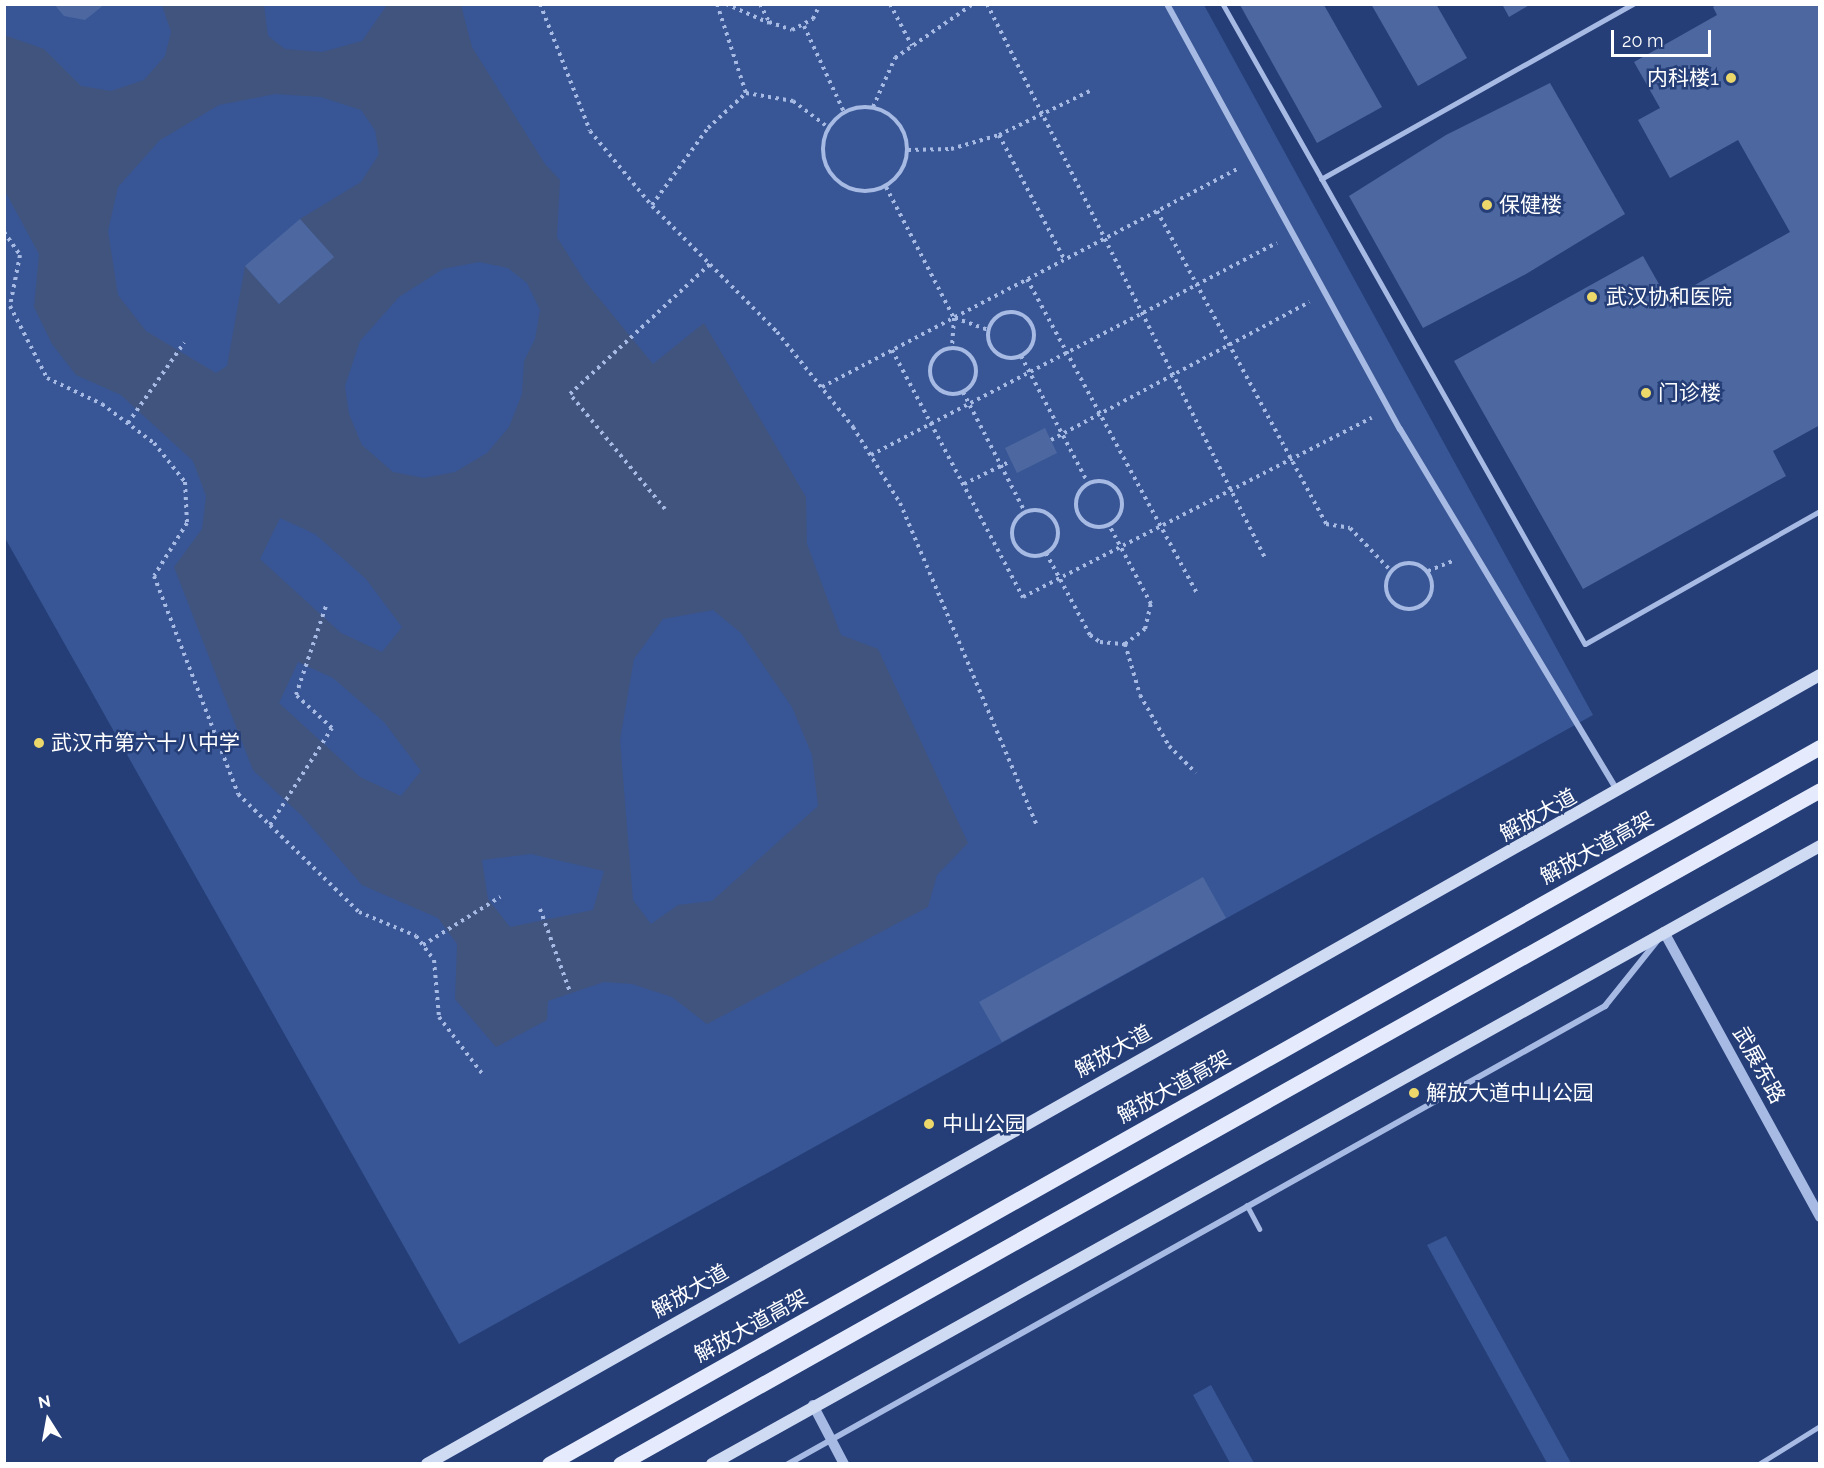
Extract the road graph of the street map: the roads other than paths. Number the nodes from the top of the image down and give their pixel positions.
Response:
1 (1167, 4) edge
2 (1223, 4) edge
3 (1633, 4) edge
4 (1322, 179) junction
5 (1820, 511) edge
6 (1820, 675) edge
7 (1820, 747) edge
8 (1820, 790) edge
9 (1618, 792) junction
10 (1820, 846) edge
11 (1664, 932) junction
12 (1247, 1205) junction
13 (1820, 1217) edge
14 (1260, 1229) dead end
15 (813, 1406) junction
16 (1820, 1426) edge
17 (831, 1439) junction
18 (427, 1464) edge
19 (549, 1464) edge
20 (620, 1464) edge
21 (712, 1464) edge
22 (788, 1464) edge
23 (844, 1464) edge
24 (1760, 1464) edge

1 - 9 street
2 - 4 lane
3 - 4 lane
4 - 5 lane
6 - 9 main road, 解放大道
7 - 19 main road, 解放大道高架
8 - 20 main road
9 - 18 main road, 解放大道
10 - 11 main road
11 - 12 street
11 - 13 street, 武展东路
11 - 15 main road
12 - 14 lane
12 - 17 street
15 - 17 street
15 - 21 main road
16 - 24 lane
17 - 22 street
17 - 23 street

